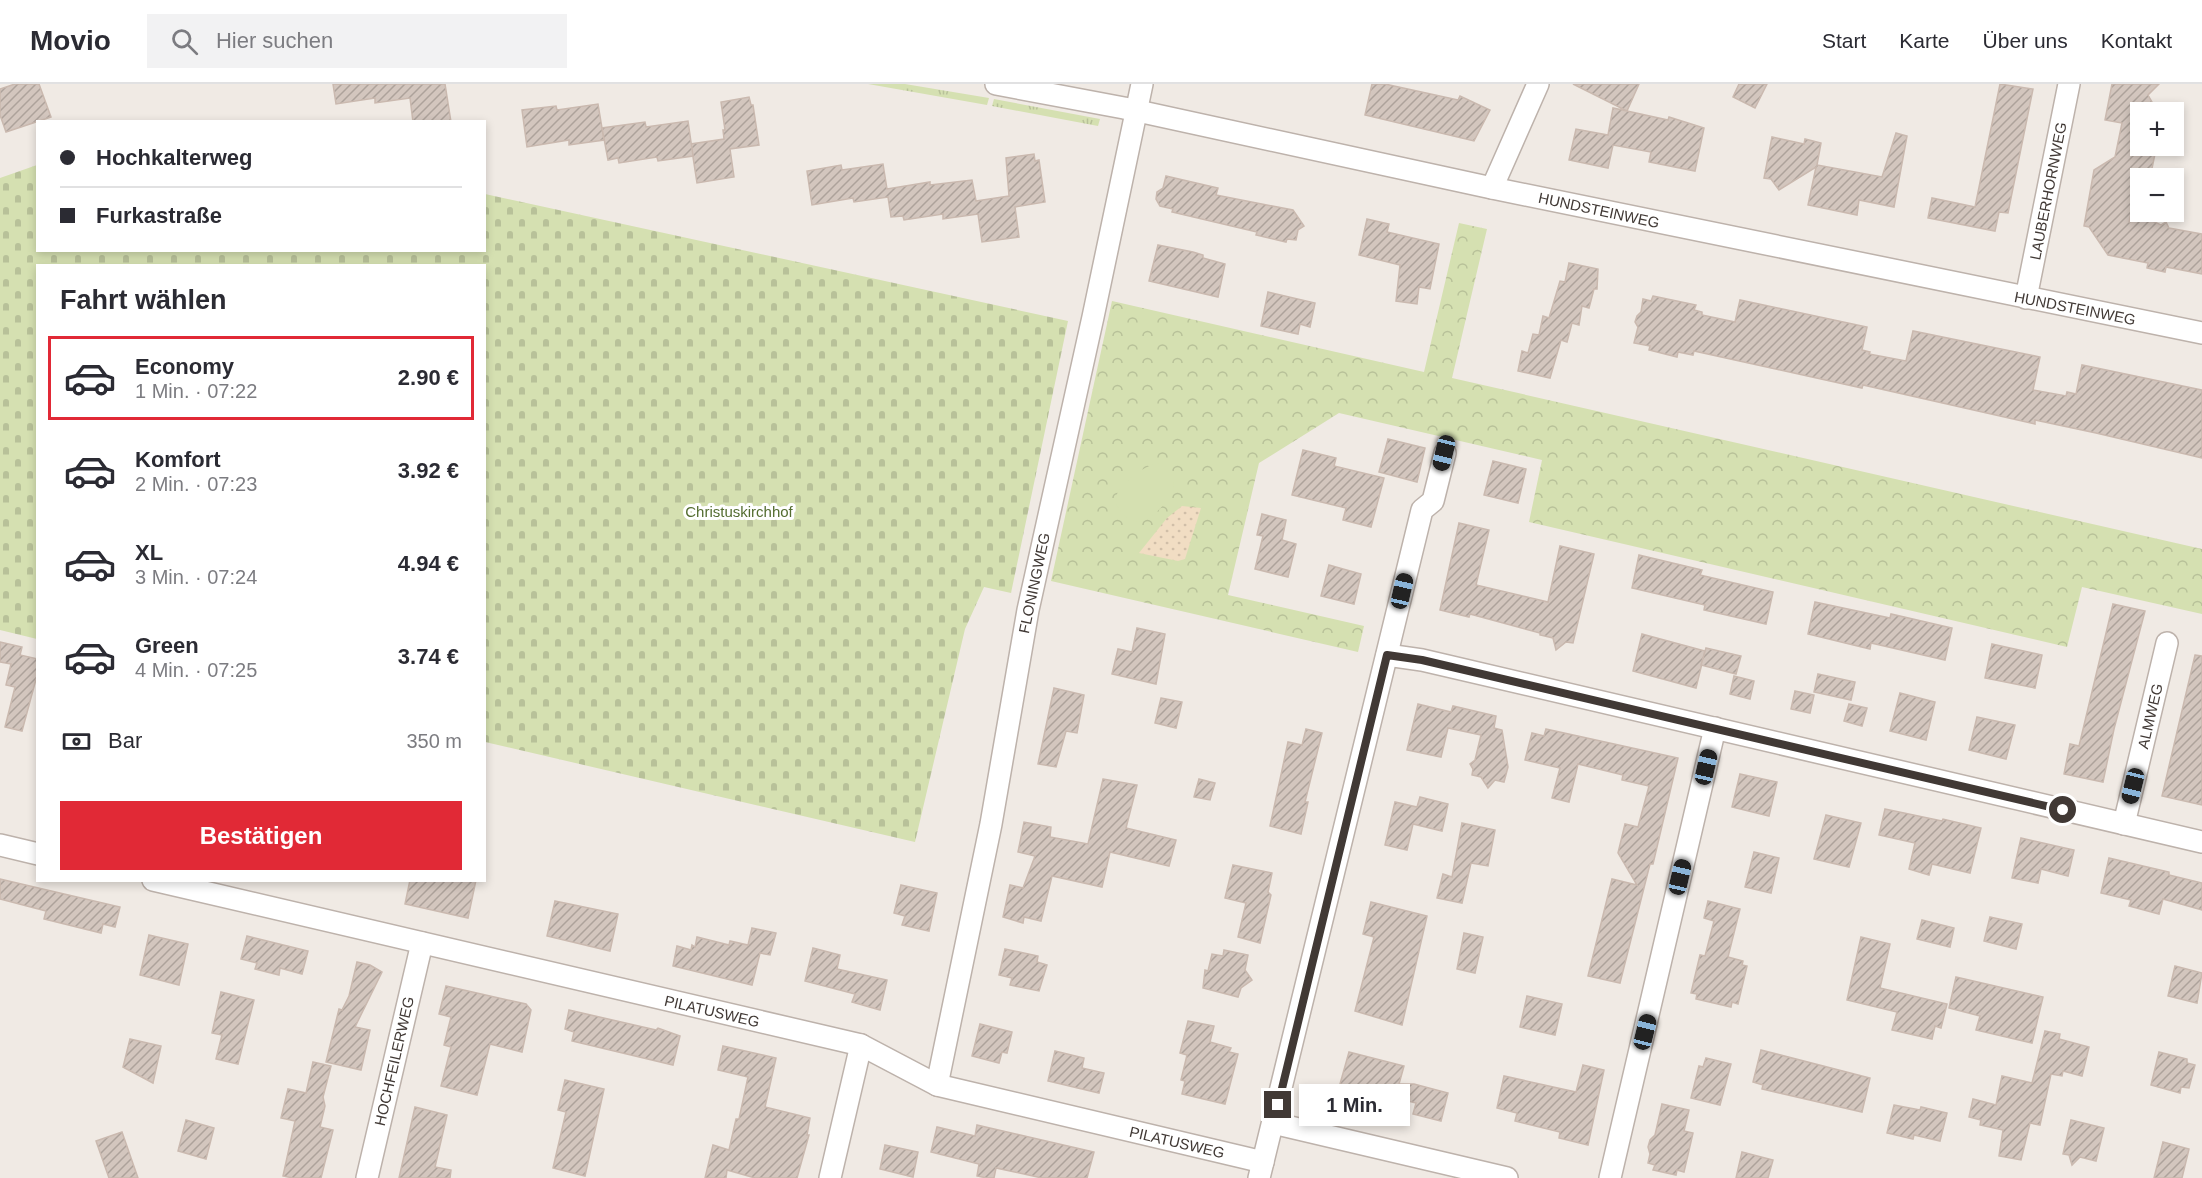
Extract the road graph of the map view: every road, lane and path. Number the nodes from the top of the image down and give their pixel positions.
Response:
1 (996, 84) edge
2 (1142, 84) edge
3 (1538, 84) edge
4 (2069, 84) edge
5 (1136, 110) junction
6 (1492, 188) junction
7 (2026, 298) junction
8 (2202, 333) edge
9 (1444, 453) dead end
10 (2167, 642) dead end
11 (1387, 655) junction
12 (1714, 729) junction
13 (2124, 824) junction
14 (2202, 842) edge
15 (0, 845) edge
16 (36, 854) edge
17 (162, 882) edge
18 (422, 943) junction
19 (861, 1046) junction
20 (937, 1085) junction
21 (1273, 1123) junction
22 (1261, 1170) edge
23 (367, 1178) edge
24 (830, 1178) edge
25 (1507, 1178) edge
26 (1610, 1178) edge

1 - 5 street, HUNDSTEINWEG
2 - 5 street, FLONINGWEG
3 - 6 street
4 - 7 street, LAUBERHORNWEG
5 - 6 street, HUNDSTEINWEG
5 - 20 street, FLONINGWEG
6 - 7 street, HUNDSTEINWEG
7 - 8 street, HUNDSTEINWEG
9 - 11 street
10 - 13 street, ALMWEG
11 - 12 street
11 - 21 street
12 - 13 street
12 - 26 street
13 - 14 street
15 - 16 street
17 - 18 street, PILATUSWEG
18 - 19 street, PILATUSWEG
18 - 23 street, HOCHFEILERWEG
19 - 20 street, PILATUSWEG
19 - 24 street
20 - 22 street, PILATUSWEG
21 - 22 street
21 - 25 street

